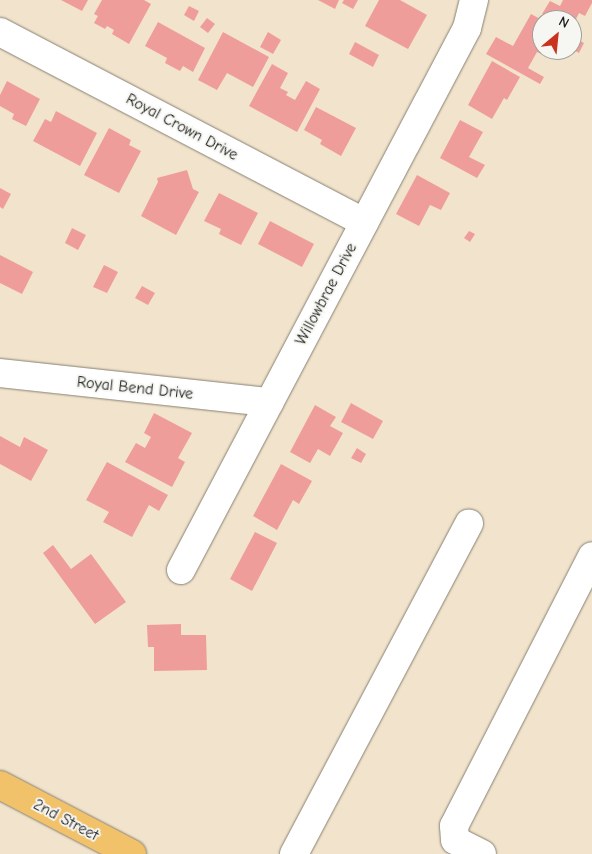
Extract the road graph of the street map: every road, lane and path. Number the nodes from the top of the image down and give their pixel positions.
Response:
1 (472, 9) edge
2 (0, 32) edge
3 (364, 222) junction
4 (0, 373) edge
5 (269, 402) junction
6 (469, 523) dead end
7 (592, 556) edge
8 (181, 570) dead end
9 (0, 785) edge
10 (132, 854) edge
11 (294, 854) edge
12 (482, 854) edge

1 - 3 street, Willowbrae Drive
2 - 3 street, Royal Crown Drive
3 - 5 street, Willowbrae Drive
4 - 5 street, Royal Bend Drive
5 - 8 street, Willowbrae Drive
6 - 11 street
7 - 12 street
9 - 10 main road, 2nd Street

